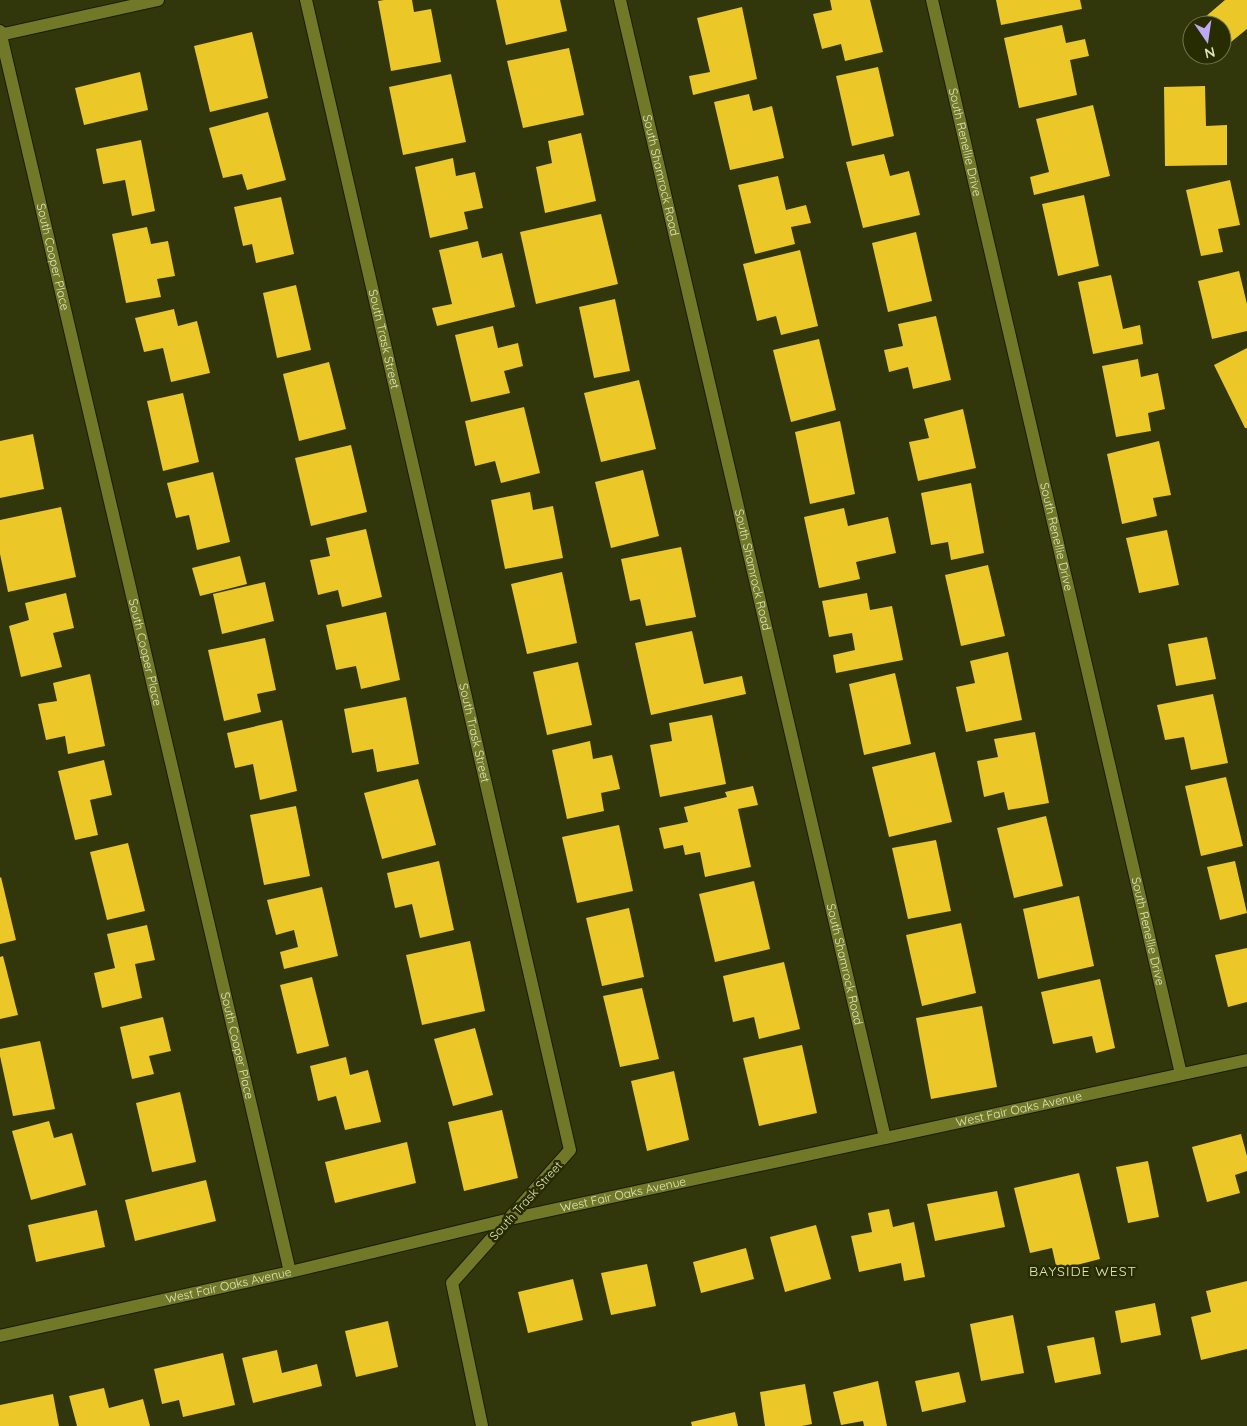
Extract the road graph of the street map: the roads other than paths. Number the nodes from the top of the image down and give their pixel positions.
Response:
1 (158, 0) edge
2 (306, 0) edge
3 (620, 0) edge
4 (932, 0) edge
5 (0, 34) edge
6 (1247, 1060) edge
7 (1181, 1074) junction
8 (886, 1138) junction
9 (510, 1219) junction
10 (290, 1272) junction
11 (0, 1336) edge
12 (482, 1426) edge

1 - 5 street
2 - 9 street, South Trask Street
3 - 8 street, South Shamrock Road
4 - 7 street, South Renellie Drive
5 - 10 street, South Cooper Place
6 - 7 street, West Fair Oaks Avenue
7 - 8 street, West Fair Oaks Avenue
8 - 9 street, West Fair Oaks Avenue
9 - 10 street, West Fair Oaks Avenue
9 - 12 street, South Trask Street
10 - 11 street, West Fair Oaks Avenue

